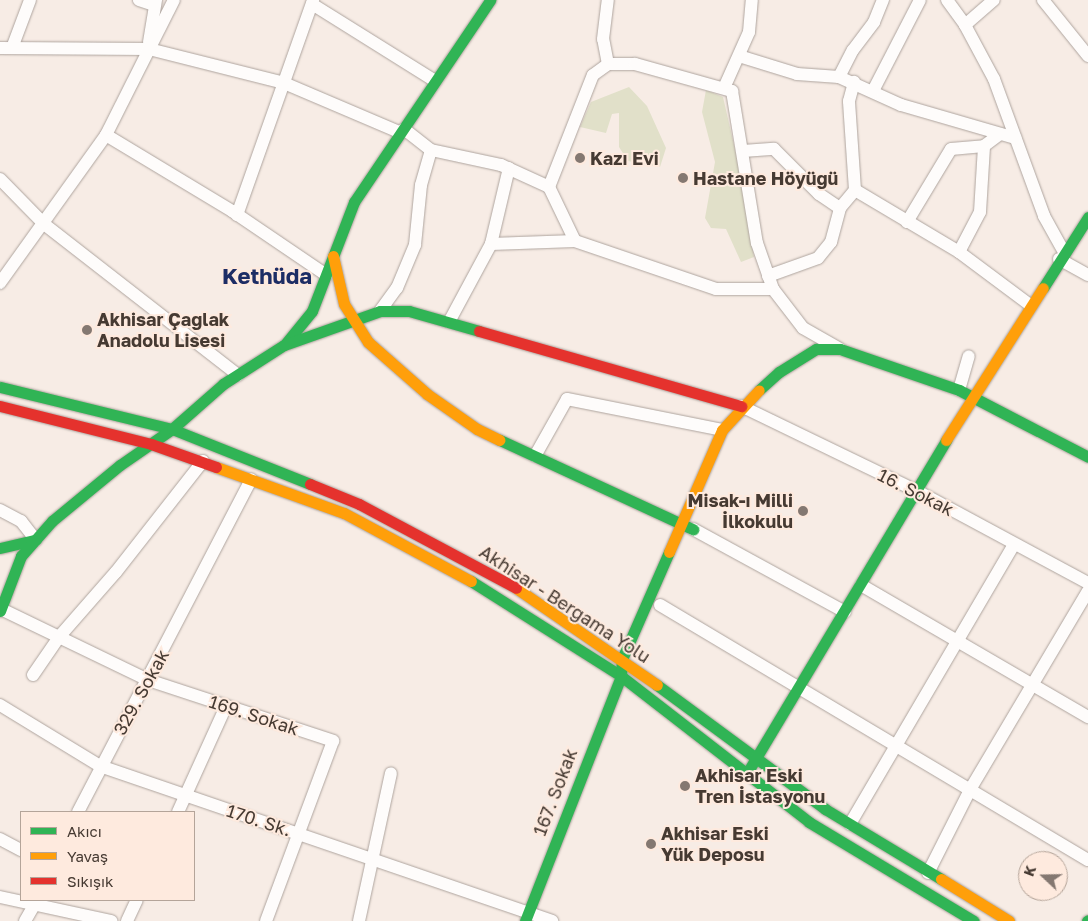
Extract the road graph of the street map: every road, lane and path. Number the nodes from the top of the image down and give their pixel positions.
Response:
1 (30, 0) edge
2 (139, 0) edge
3 (174, 0) edge
4 (490, 0) edge
5 (608, 0) edge
6 (752, 0) edge
7 (883, 0) edge
8 (920, 0) edge
9 (947, 0) edge
10 (994, 0) edge
11 (1043, 0) edge
12 (313, 2) edge
13 (155, 3) edge
14 (965, 25) junction
15 (6, 48) edge
16 (149, 49) junction
17 (739, 56) junction
18 (1088, 56) edge
19 (608, 64) junction
20 (838, 77) junction
21 (436, 81) junction
22 (854, 82) junction
23 (284, 83) junction
24 (724, 88) junction
25 (873, 91) junction
26 (403, 131) junction
27 (1000, 134) junction
28 (106, 135) junction
29 (1015, 138) junction
30 (984, 146) junction
31 (431, 150) junction
32 (743, 151) junction
33 (508, 168) junction
34 (0, 179) edge
35 (549, 187) junction
36 (855, 190) junction
37 (840, 208) junction
38 (237, 215) junction
39 (1088, 217) edge
40 (907, 222) junction
41 (44, 224) junction
42 (575, 241) junction
43 (491, 244) junction
44 (960, 252) junction
45 (333, 256) junction
46 (1062, 256) junction
47 (326, 275) junction
48 (1088, 275) edge
49 (768, 276) junction
50 (0, 283) edge
51 (773, 289) junction
52 (1030, 305) junction
53 (380, 311) junction
54 (355, 321) junction
55 (449, 322) junction
56 (284, 346) junction
57 (840, 349) junction
58 (969, 356) dead end
59 (238, 375) junction
60 (0, 387) edge
61 (959, 390) junction
62 (972, 398) junction
63 (0, 406) edge
64 (741, 406) junction
65 (172, 429) junction
66 (722, 430) junction
67 (151, 444) junction
68 (535, 456) junction
69 (1088, 456) edge
70 (203, 462) junction
71 (250, 479) junction
72 (917, 491) junction
73 (0, 510) edge
74 (688, 531) junction
75 (36, 540) junction
76 (1014, 544) junction
77 (0, 548) edge
78 (1088, 583) edge
79 (861, 585) junction
80 (1088, 591) edge
81 (662, 601) joint
82 (0, 610) edge
83 (845, 612) junction
84 (58, 637) junction
85 (957, 641) junction
86 (626, 662) junction
87 (33, 675) dead end
88 (620, 676) junction
89 (148, 680) junction
90 (1031, 684) junction
91 (800, 687) junction
92 (0, 705) edge
93 (226, 706) junction
94 (1088, 717) edge
95 (897, 744) junction
96 (757, 758) junction
97 (100, 766) junction
98 (391, 773) dead end
99 (746, 773) junction
100 (971, 788) junction
101 (185, 797) junction
102 (78, 811) edge
103 (178, 811) edge
104 (850, 824) junction
105 (300, 834) junction
106 (0, 839) edge
107 (20, 849) edge
108 (373, 858) junction
109 (1088, 860) edge
110 (928, 873) junction
111 (0, 897) edge
112 (20, 900) edge
113 (137, 901) edge
114 (36, 902) edge
115 (527, 917) edge
116 (25, 921) edge
117 (111, 921) edge
118 (128, 921) edge
119 (266, 921) edge
120 (359, 921) edge
121 (552, 921) edge
122 (974, 921) edge
123 (1009, 921) edge

1 - 15 street
2 - 13 street
3 - 16 street
4 - 21 main road
5 - 19 street
6 - 17 street
7 - 20 street
8 - 25 street
9 - 14 street
10 - 14 street
11 - 18 street
12 - 21 street
12 - 23 street
13 - 16 street
14 - 29 street
15 - 16 street
16 - 23 street
16 - 28 street
17 - 20 street
17 - 24 street
19 - 24 street
19 - 35 street
20 - 22 street
21 - 26 main road
22 - 25 street
22 - 36 street
23 - 26 street
23 - 38 street
24 - 32 street
25 - 27 street
26 - 31 street
26 - 45 main road
27 - 29 street
27 - 30 street
28 - 38 street
28 - 41 street
29 - 46 street
30 - 40 street
30 - 44 street
31 - 33 street
31 - 53 street
32 - 37 street
32 - 49 street
33 - 35 street
33 - 43 street
34 - 41 street
35 - 42 street
36 - 37 street
36 - 40 street
37 - 49 street
38 - 47 street
39 - 46 main road
40 - 44 street
41 - 50 street
41 - 59 street
42 - 43 street
42 - 51 street
43 - 55 street
44 - 52 street
45 - 47 main road
45 - 54 main road
46 - 48 street
46 - 52 main road
47 - 56 main road
49 - 51 street
51 - 57 street
52 - 62 main road
53 - 54 main road
53 - 55 main road
54 - 56 main road
54 - 68 main road
55 - 64 main road
56 - 59 main road
57 - 61 main road
57 - 64 main road
58 - 61 street
59 - 65 main road
60 - 65 main road, Akhisar - Bergama Yolu
61 - 62 main road
62 - 69 main road
62 - 72 main road
63 - 67 main road, Akhisar - Bergama Yolu
64 - 66 main road
64 - 72 street, 16. Sokak
64 - 74 main road
65 - 67 main road
65 - 86 main road, Akhisar - Bergama Yolu
66 - 68 street
66 - 74 main road
67 - 70 main road, Akhisar - Bergama Yolu
67 - 75 main road
68 - 74 main road
70 - 71 main road, Akhisar - Bergama Yolu
70 - 84 street
71 - 88 main road, Akhisar - Bergama Yolu
71 - 89 street, 329. Sokak
72 - 76 street, 16. Sokak
72 - 79 main road
73 - 75 street
74 - 83 street
74 - 86 main road
75 - 77 main road
75 - 82 main road
76 - 78 street, 16. Sokak
76 - 85 street
79 - 83 main road
79 - 85 street
80 - 90 street
81 - 86 main road
81 - 91 street
82 - 84 street, 169. Sokak
83 - 91 main road
84 - 87 street
84 - 89 street, 169. Sokak
85 - 90 street
85 - 95 street
86 - 88 main road, 167. Sokak
86 - 96 main road, Akhisar - Bergama Yolu
88 - 99 main road, Akhisar - Bergama Yolu
88 - 115 main road, 167. Sokak
89 - 93 street, 169. Sokak
89 - 97 street, 329. Sokak
90 - 94 street
90 - 100 street
91 - 95 street
91 - 96 main road
92 - 97 street, 170. Sk.
93 - 101 street
93 - 105 street, 169. Sokak
95 - 100 street
95 - 104 street
96 - 99 main road
96 - 104 main road, Akhisar - Bergama Yolu
97 - 101 street, 170. Sk.
97 - 102 street, 329. Sokak
98 - 108 street
99 - 122 main road, Akhisar - Bergama Yolu
100 - 109 street
100 - 110 street
101 - 103 street
101 - 105 street, 170. Sk.
104 - 110 main road, Akhisar - Bergama Yolu
105 - 108 street, 170. Sk.
105 - 119 street, 169. Sokak
106 - 107 street
108 - 115 street, 170. Sk.
108 - 120 street
110 - 123 main road, Akhisar - Bergama Yolu
111 - 112 street
113 - 118 street
114 - 116 street
114 - 117 street
115 - 121 street, 170. Sk.

